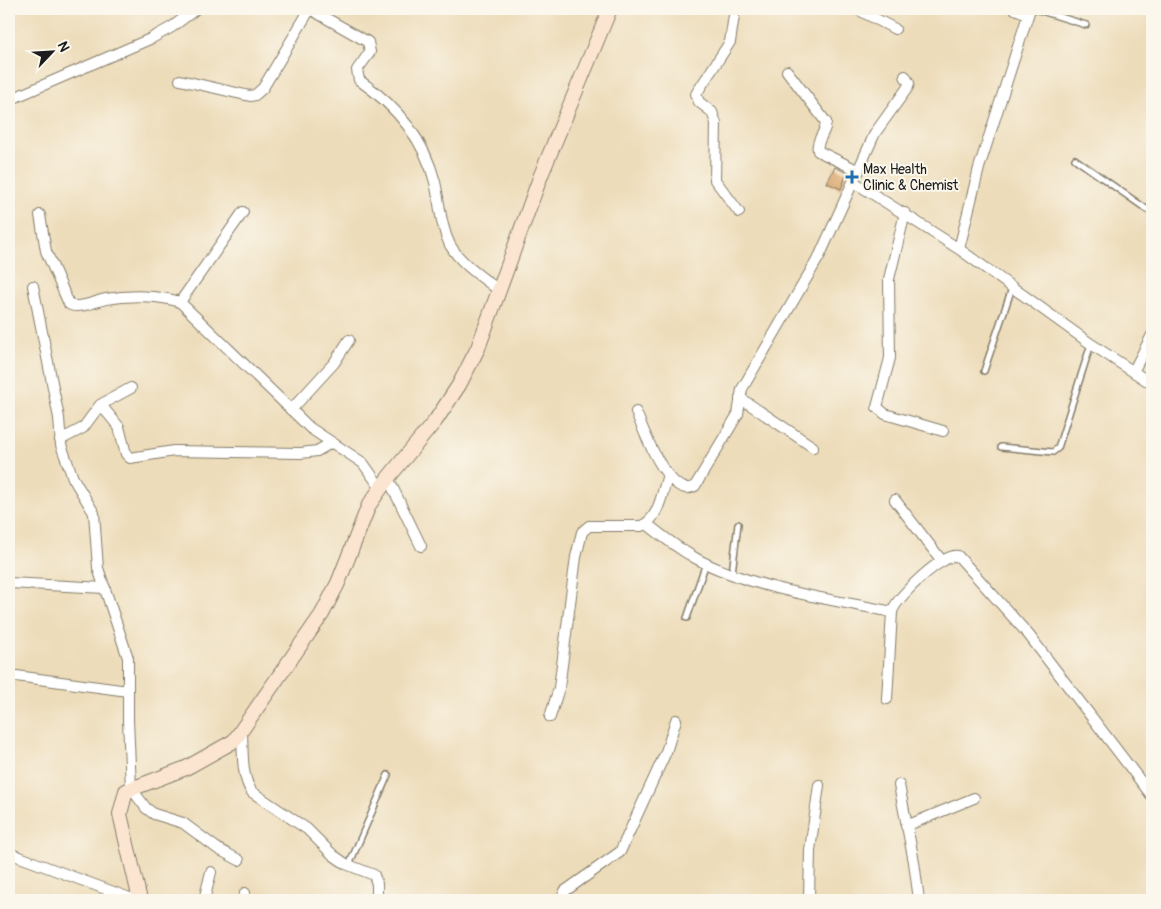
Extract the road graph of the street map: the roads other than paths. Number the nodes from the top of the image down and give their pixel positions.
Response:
1 (196, 9) edge
2 (310, 9) edge
3 (610, 9) edge
4 (735, 9) edge
5 (856, 9) edge
6 (1015, 9) edge
7 (1031, 11) edge
8 (1086, 24) dead end
9 (894, 29) dead end
10 (787, 71) dead end
11 (905, 76) dead end
12 (180, 80) dead end
13 (9, 100) edge
14 (1075, 159) dead end
15 (858, 171) junction
16 (854, 182) junction
17 (243, 212) dead end
18 (739, 212) dead end
19 (904, 213) junction
20 (1152, 213) edge
21 (40, 215) dead end
22 (960, 249) junction
23 (33, 286) dead end
24 (1012, 287) junction
25 (500, 291) junction
26 (180, 302) junction
27 (1152, 334) edge
28 (349, 340) dead end
29 (1091, 344) junction
30 (1134, 370) junction
31 (984, 371) dead end
32 (1152, 384) edge
33 (131, 388) dead end
34 (740, 398) junction
35 (101, 405) junction
36 (291, 410) junction
37 (636, 412) dead end
38 (943, 431) dead end
39 (60, 440) junction
40 (331, 443) junction
41 (813, 447) dead end
42 (1001, 447) dead end
43 (668, 475) junction
44 (384, 482) junction
45 (894, 500) dead end
46 (647, 524) junction
47 (738, 524) dead end
48 (421, 546) dead end
49 (942, 561) junction
50 (706, 563) junction
51 (732, 573) junction
52 (9, 583) edge
53 (105, 588) junction
54 (892, 612) junction
55 (687, 618) dead end
56 (9, 675) edge
57 (128, 691) junction
58 (887, 699) dead end
59 (550, 717) dead end
60 (676, 720) dead end
61 (242, 732) junction
62 (388, 775) dead end
63 (899, 785) dead end
64 (819, 786) dead end
65 (131, 788) junction
66 (1152, 796) edge
67 (974, 798) dead end
68 (906, 826) junction
69 (9, 853) edge
70 (239, 860) dead end
71 (349, 865) junction
72 (211, 872) dead end
73 (135, 900) edge
74 (140, 900) edge
75 (204, 900) edge
76 (376, 900) edge
77 (561, 900) edge
78 (809, 900) edge
79 (919, 900) edge

1 - 13 street
2 - 12 street
2 - 25 street
3 - 25 street
4 - 18 street
5 - 9 street
6 - 7 street
7 - 8 lane
7 - 22 street
10 - 15 street
11 - 15 street
14 - 20 lane
15 - 16 street
16 - 19 street
16 - 34 street
17 - 26 street
19 - 22 street
19 - 38 street
21 - 26 street
22 - 24 street
23 - 39 street
24 - 29 street
24 - 31 lane
25 - 44 street
26 - 36 street
27 - 30 street
28 - 36 street
29 - 30 street
29 - 42 lane
30 - 32 street
33 - 35 street
34 - 41 street
34 - 43 street
35 - 39 street
35 - 40 street
36 - 40 street
37 - 43 street
39 - 53 street
40 - 44 street
43 - 46 street
44 - 48 street
44 - 61 street
45 - 49 street
46 - 50 street
46 - 59 street
47 - 51 lane
49 - 54 street
49 - 66 street
50 - 51 street
50 - 55 lane
51 - 54 street
52 - 53 street
53 - 57 street
54 - 58 street
56 - 57 street
57 - 65 street
60 - 77 street
61 - 65 street
61 - 71 street
62 - 71 lane
63 - 68 street
64 - 78 street
65 - 70 street
65 - 74 street
67 - 68 street
68 - 79 street
69 - 73 street
71 - 76 street
72 - 75 street

